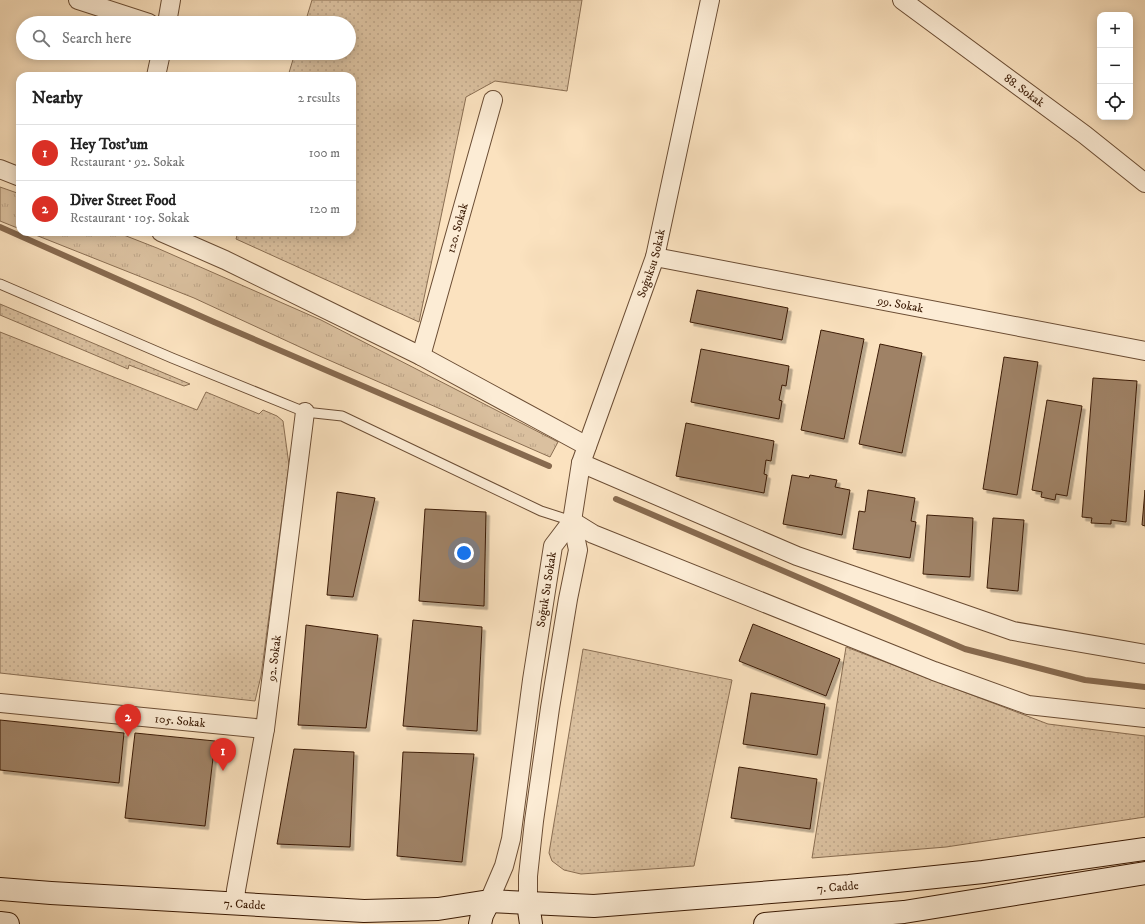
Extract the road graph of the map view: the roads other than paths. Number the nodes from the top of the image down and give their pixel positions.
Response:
1 (78, 0) edge
2 (171, 0) edge
3 (710, 0) edge
4 (902, 0) edge
5 (127, 16) edge
6 (168, 16) edge
7 (159, 60) edge
8 (157, 72) edge
9 (492, 100) dead end
10 (0, 169) edge
11 (16, 175) edge
12 (1145, 183) edge
13 (170, 236) edge
14 (655, 257) junction
15 (0, 284) edge
16 (1145, 352) edge
17 (421, 356) junction
18 (305, 412) junction
19 (586, 446) junction
20 (581, 462) junction
21 (572, 521) junction
22 (1145, 654) edge
23 (0, 702) edge
24 (1145, 718) edge
25 (265, 729) junction
26 (1145, 849) edge
27 (1145, 873) edge
28 (0, 890) edge
29 (489, 901) junction
30 (528, 903) junction
31 (236, 904) junction
32 (0, 924) edge
33 (8, 924) edge
34 (480, 924) edge
35 (531, 924) edge
36 (765, 924) edge

1 - 5 street
2 - 6 street
3 - 14 street, Soğuksu Sokak
4 - 12 street, 88. Sokak
7 - 8 street
9 - 17 street, 120. Sokak
10 - 11 street
13 - 17 street
14 - 16 street, 99. Sokak
14 - 19 street, Soğuksu Sokak
15 - 18 lane
17 - 19 street
18 - 21 lane
18 - 25 street, 92. Sokak
19 - 20 street, Soğuksu Sokak
20 - 21 street, Soğuksu Sokak
20 - 22 street
21 - 24 street
21 - 29 street, Soğuk Su Sokak
21 - 30 street, Soğuk Su Sokak
23 - 25 street, 105. Sokak
25 - 31 street, 92. Sokak
26 - 30 main road, 7. Cadde
27 - 36 main road
28 - 31 main road, 7. Cadde
29 - 30 main road, 7. Cadde
29 - 31 main road, 7. Cadde
29 - 34 main road
30 - 35 main road
32 - 33 main road

